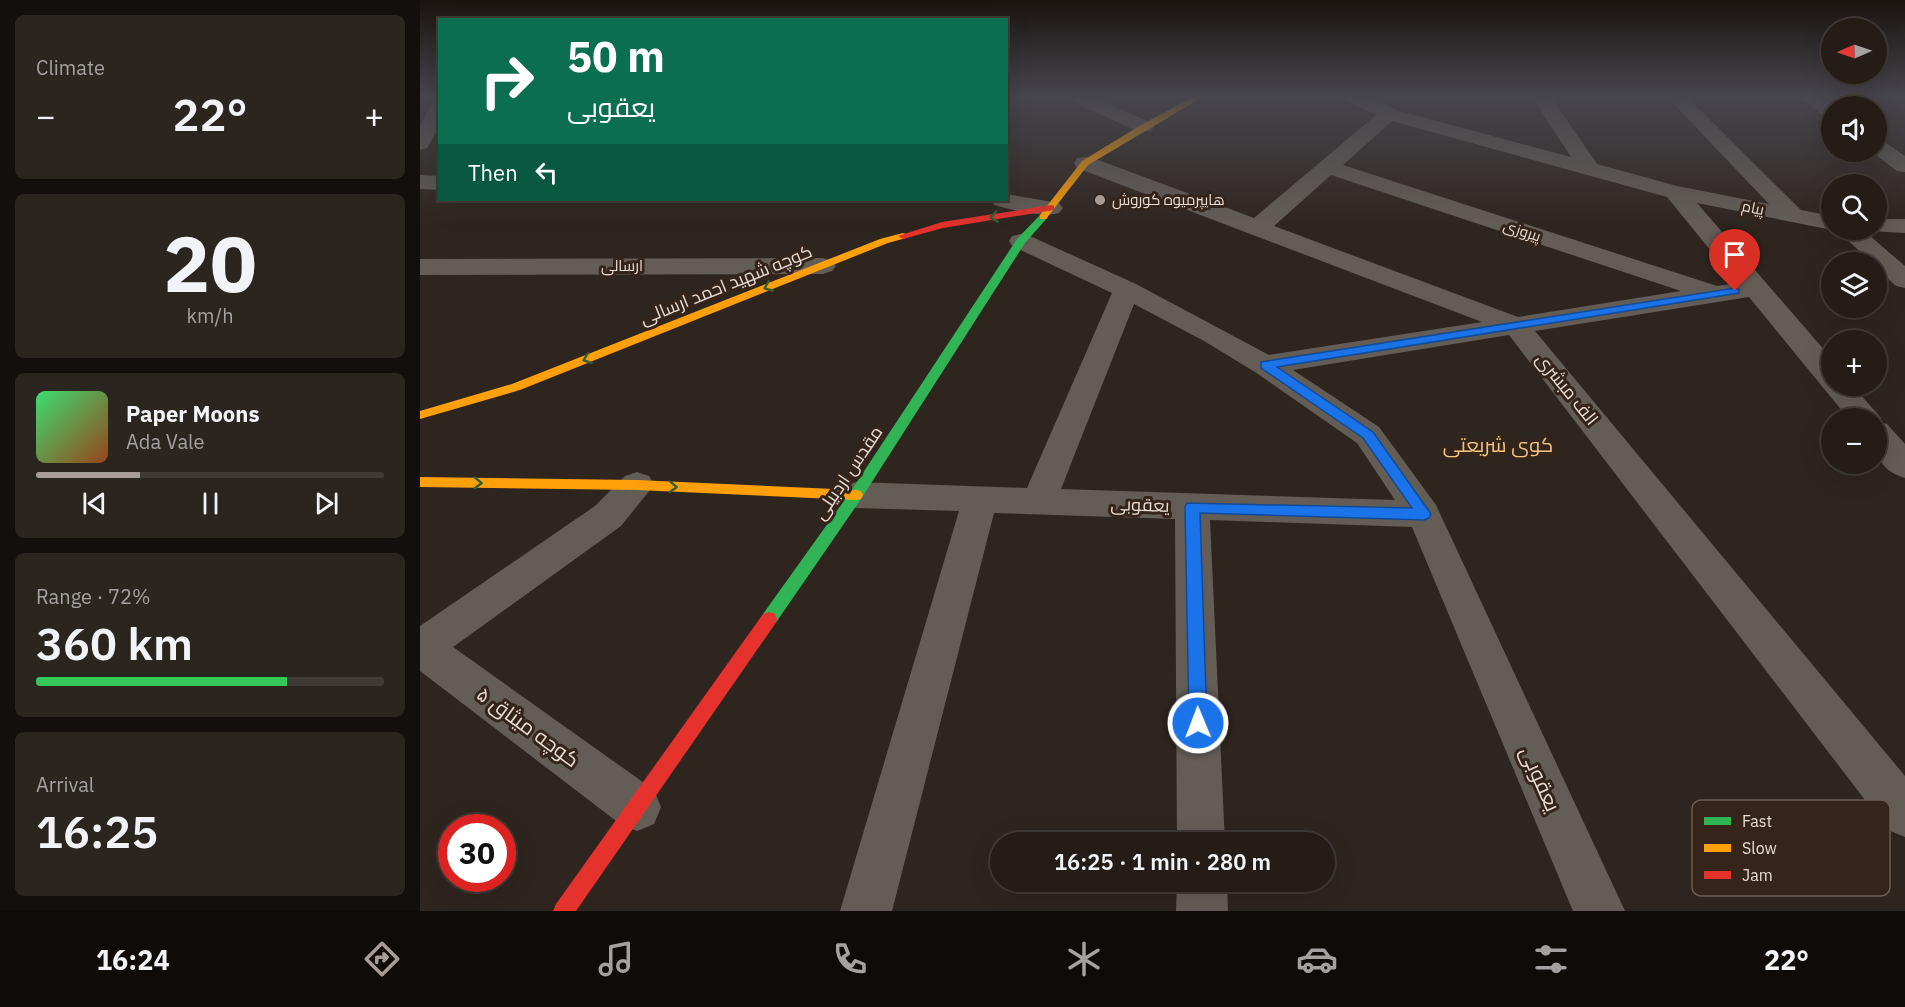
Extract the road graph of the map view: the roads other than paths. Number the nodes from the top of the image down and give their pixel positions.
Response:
1 (1123, 140) edge
2 (1360, 140) edge
3 (1494, 140) edge
4 (1569, 140) edge
5 (1718, 140) edge
6 (1887, 154) edge
7 (1085, 163) junction
8 (1905, 166) edge
9 (1328, 167) junction
10 (1590, 170) junction
11 (420, 182) edge
12 (438, 183) edge
13 (1675, 192) junction
14 (1008, 201) edge
15 (1051, 208) junction
16 (1795, 217) junction
17 (1821, 221) edge
18 (1887, 226) edge
19 (1905, 226) edge
20 (1257, 228) junction
21 (1860, 240) edge
22 (1021, 241) junction
23 (823, 266) junction
24 (420, 267) edge
25 (1905, 280) edge
26 (1754, 288) junction
27 (1127, 290) junction
28 (1716, 294) junction
29 (1515, 325) junction
30 (1265, 365) junction
31 (1821, 366) edge
32 (1846, 396) edge
33 (1856, 408) edge
34 (420, 415) edge
35 (1887, 445) edge
36 (1905, 466) edge
37 (420, 482) edge
38 (637, 485) junction
39 (856, 495) junction
40 (980, 499) junction
41 (1039, 501) junction
42 (1192, 507) junction
43 (1424, 514) junction
44 (420, 647) edge
45 (637, 807) junction
46 (1905, 813) edge
47 (1201, 832) edge
48 (1202, 892) edge
49 (563, 911) edge
50 (866, 911) edge
51 (1202, 911) edge
52 (1599, 911) edge

1 - 7 main road, مقدس اردبیلی
2 - 9 street
3 - 10 street, پیام
4 - 10 street
5 - 16 street
6 - 8 street
7 - 15 main road, مقدس اردبیلی
7 - 20 street
9 - 20 street
9 - 28 street, پیروزی
10 - 13 street, پیام
11 - 12 street
13 - 16 street, پیام
13 - 26 street
14 - 15 street
15 - 22 main road, مقدس اردبیلی
15 -> 23 main road, کوچه شهید احمد ارسالی
16 - 17 street, پیام
18 - 19 street
20 - 29 street
21 - 25 street
22 - 27 street, یعقوبی
22 - 39 main road, مقدس اردبیلی
23 - 24 street, ارسالی
23 -> 34 main road, کوچه شهید احمد ارسالی
26 - 28 street
26 - 31 street
27 - 30 street, یعقوبی
27 - 41 street
28 - 29 street
29 - 30 street
29 - 46 street, الف مبشری
30 - 43 street, یعقوبی
32 - 33 street
35 - 36 street
37 -> 38 main road
38 -> 39 main road
38 - 44 street
39 - 40 street, یعقوبی
39 - 45 main road, مقدس اردبیلی
40 - 41 street, یعقوبی
40 - 50 street
41 - 42 street, یعقوبی
42 - 43 street, یعقوبی
42 - 47 street
43 - 52 street, یعقوبی
44 - 45 street, کوچه میثاق ۵
45 - 49 main road, مقدس اردبیلی
48 - 51 street

